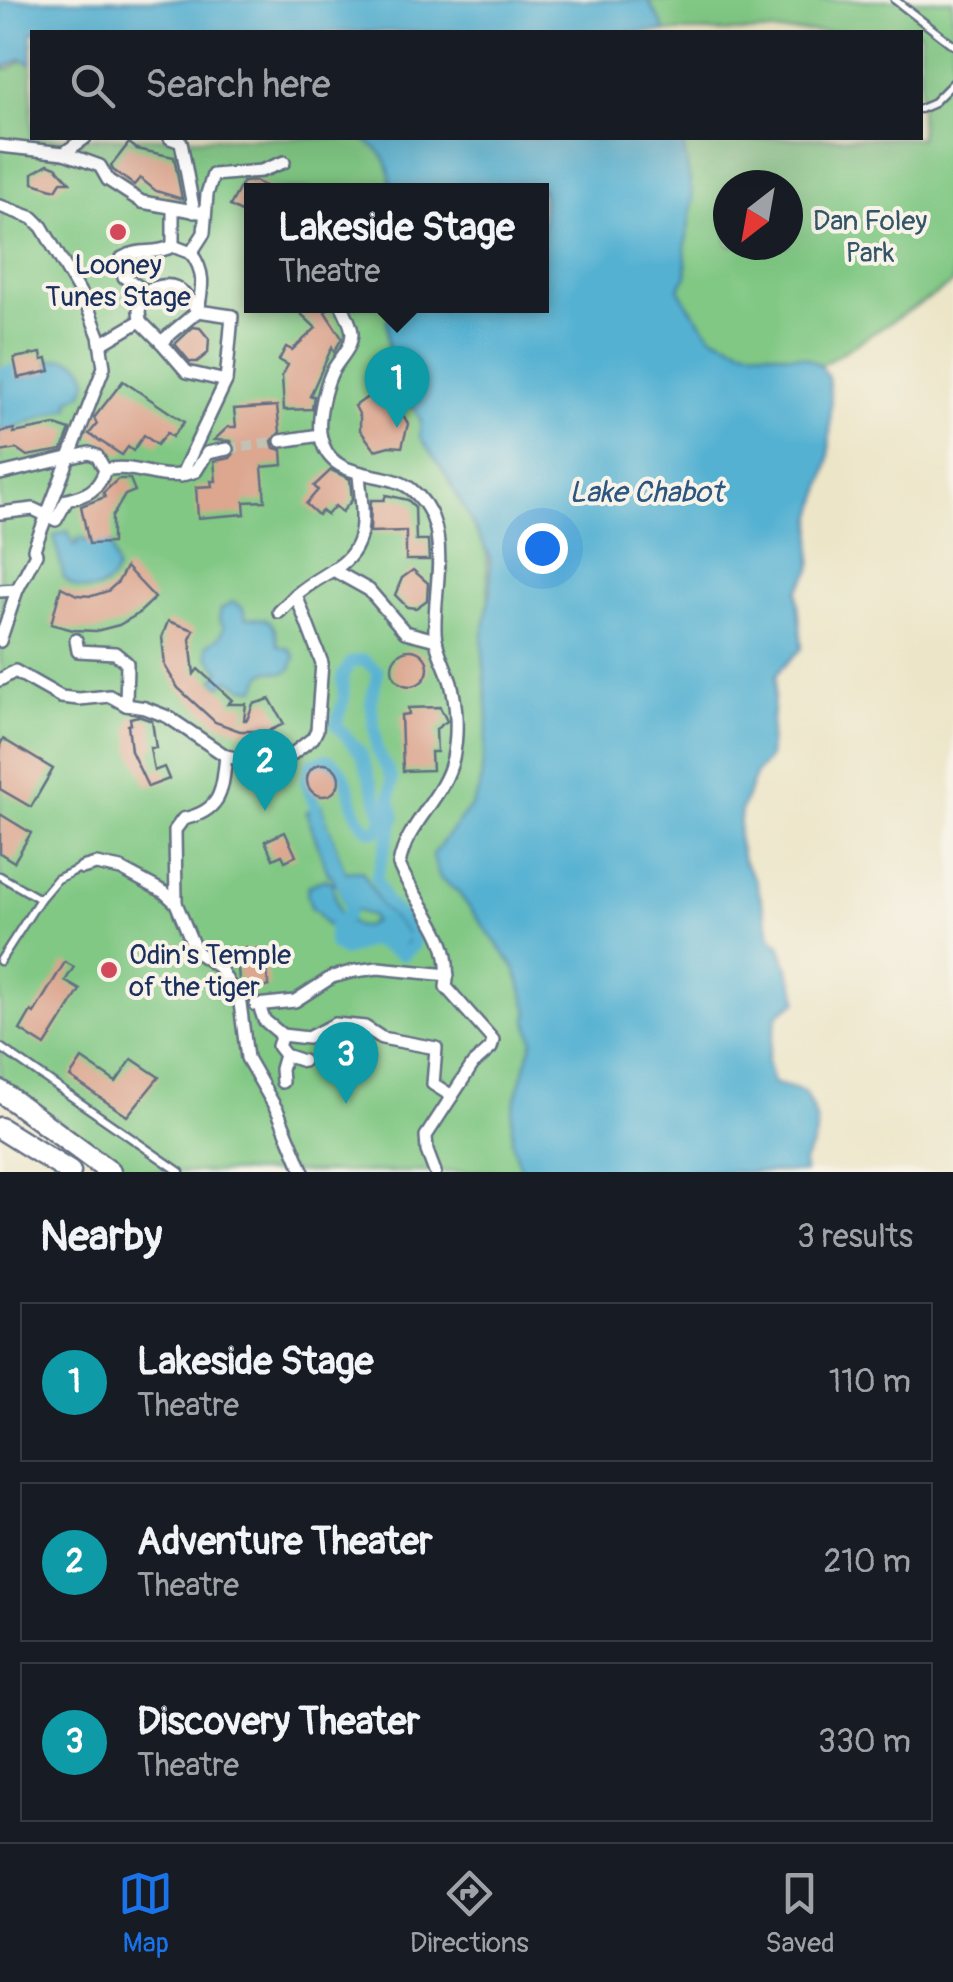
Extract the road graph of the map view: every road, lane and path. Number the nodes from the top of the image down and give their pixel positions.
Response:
1 (894, 0) edge
2 (953, 45) edge
3 (953, 83) edge
4 (923, 108) edge
5 (81, 140) edge
6 (176, 140) edge
7 (0, 146) edge
8 (64, 152) junction
9 (284, 162) dead end
10 (0, 206) edge
11 (173, 210) junction
12 (173, 246) junction
13 (191, 253) junction
14 (145, 291) junction
15 (198, 311) junction
16 (345, 313) edge
17 (140, 321) junction
18 (162, 342) junction
19 (100, 344) junction
20 (226, 381) junction
21 (320, 435) junction
22 (281, 441) tunnel mouth
23 (227, 449) tunnel mouth
24 (69, 456) junction
25 (104, 470) junction
26 (0, 474) edge
27 (359, 475) junction
28 (180, 476) junction
29 (61, 498) junction
30 (0, 513) edge
31 (46, 516) junction
32 (334, 570) junction
33 (0, 590) edge
34 (17, 590) junction
35 (296, 595) junction
36 (279, 612) dead end
37 (76, 640) dead end
38 (436, 640) junction
39 (0, 642) edge
40 (0, 680) edge
41 (126, 705) junction
42 (226, 756) junction
43 (82, 868) joint
44 (0, 876) edge
45 (40, 899) junction
46 (176, 902) junction
47 (0, 961) edge
48 (448, 975) junction
49 (240, 1003) junction
50 (259, 1005) junction
51 (282, 1035) junction
52 (308, 1038) junction
53 (0, 1047) edge
54 (285, 1056) junction
55 (282, 1082) dead end
56 (0, 1091) edge
57 (452, 1096) junction
58 (0, 1128) edge
59 (70, 1172) edge
60 (110, 1172) edge
61 (180, 1172) edge
62 (303, 1172) edge
63 (434, 1172) edge

1 - 2 lane
3 - 4 lane
5 - 8 street
6 - 11 street
7 - 8 street
8 - 11 street
9 - 13 street
10 - 19 street
11 - 12 street
12 - 13 street
12 - 14 street
13 - 15 street
14 - 15 street
14 - 17 street
15 - 18 street
15 - 20 street
16 - 21 street
17 - 18 street
17 - 19 street
18 - 20 street
19 - 24 street
20 - 28 street
21 - 22 street
21 - 27 street
23 - 28 street
24 - 25 street
24 - 26 street
24 - 29 street
25 - 28 street
25 - 29 street
27 - 32 street
27 - 38 street
29 - 31 street
30 - 31 street
31 - 34 street
32 - 35 street
32 - 38 street
33 - 34 street
34 - 39 street
35 - 36 street
35 - 42 street
37 - 41 street
38 - 48 street
40 - 41 street
41 - 42 street
42 - 46 street
43 - 45 lane
43 - 46 street
44 - 45 lane
45 - 47 lane
46 - 49 street
48 - 50 street
48 - 57 street
49 - 50 street
49 - 62 street
50 - 51 street
51 - 52 street
51 - 54 street
52 - 54 street
52 - 57 street
53 - 61 lane
54 - 55 street
56 - 60 highway
57 - 63 street
58 - 59 highway

